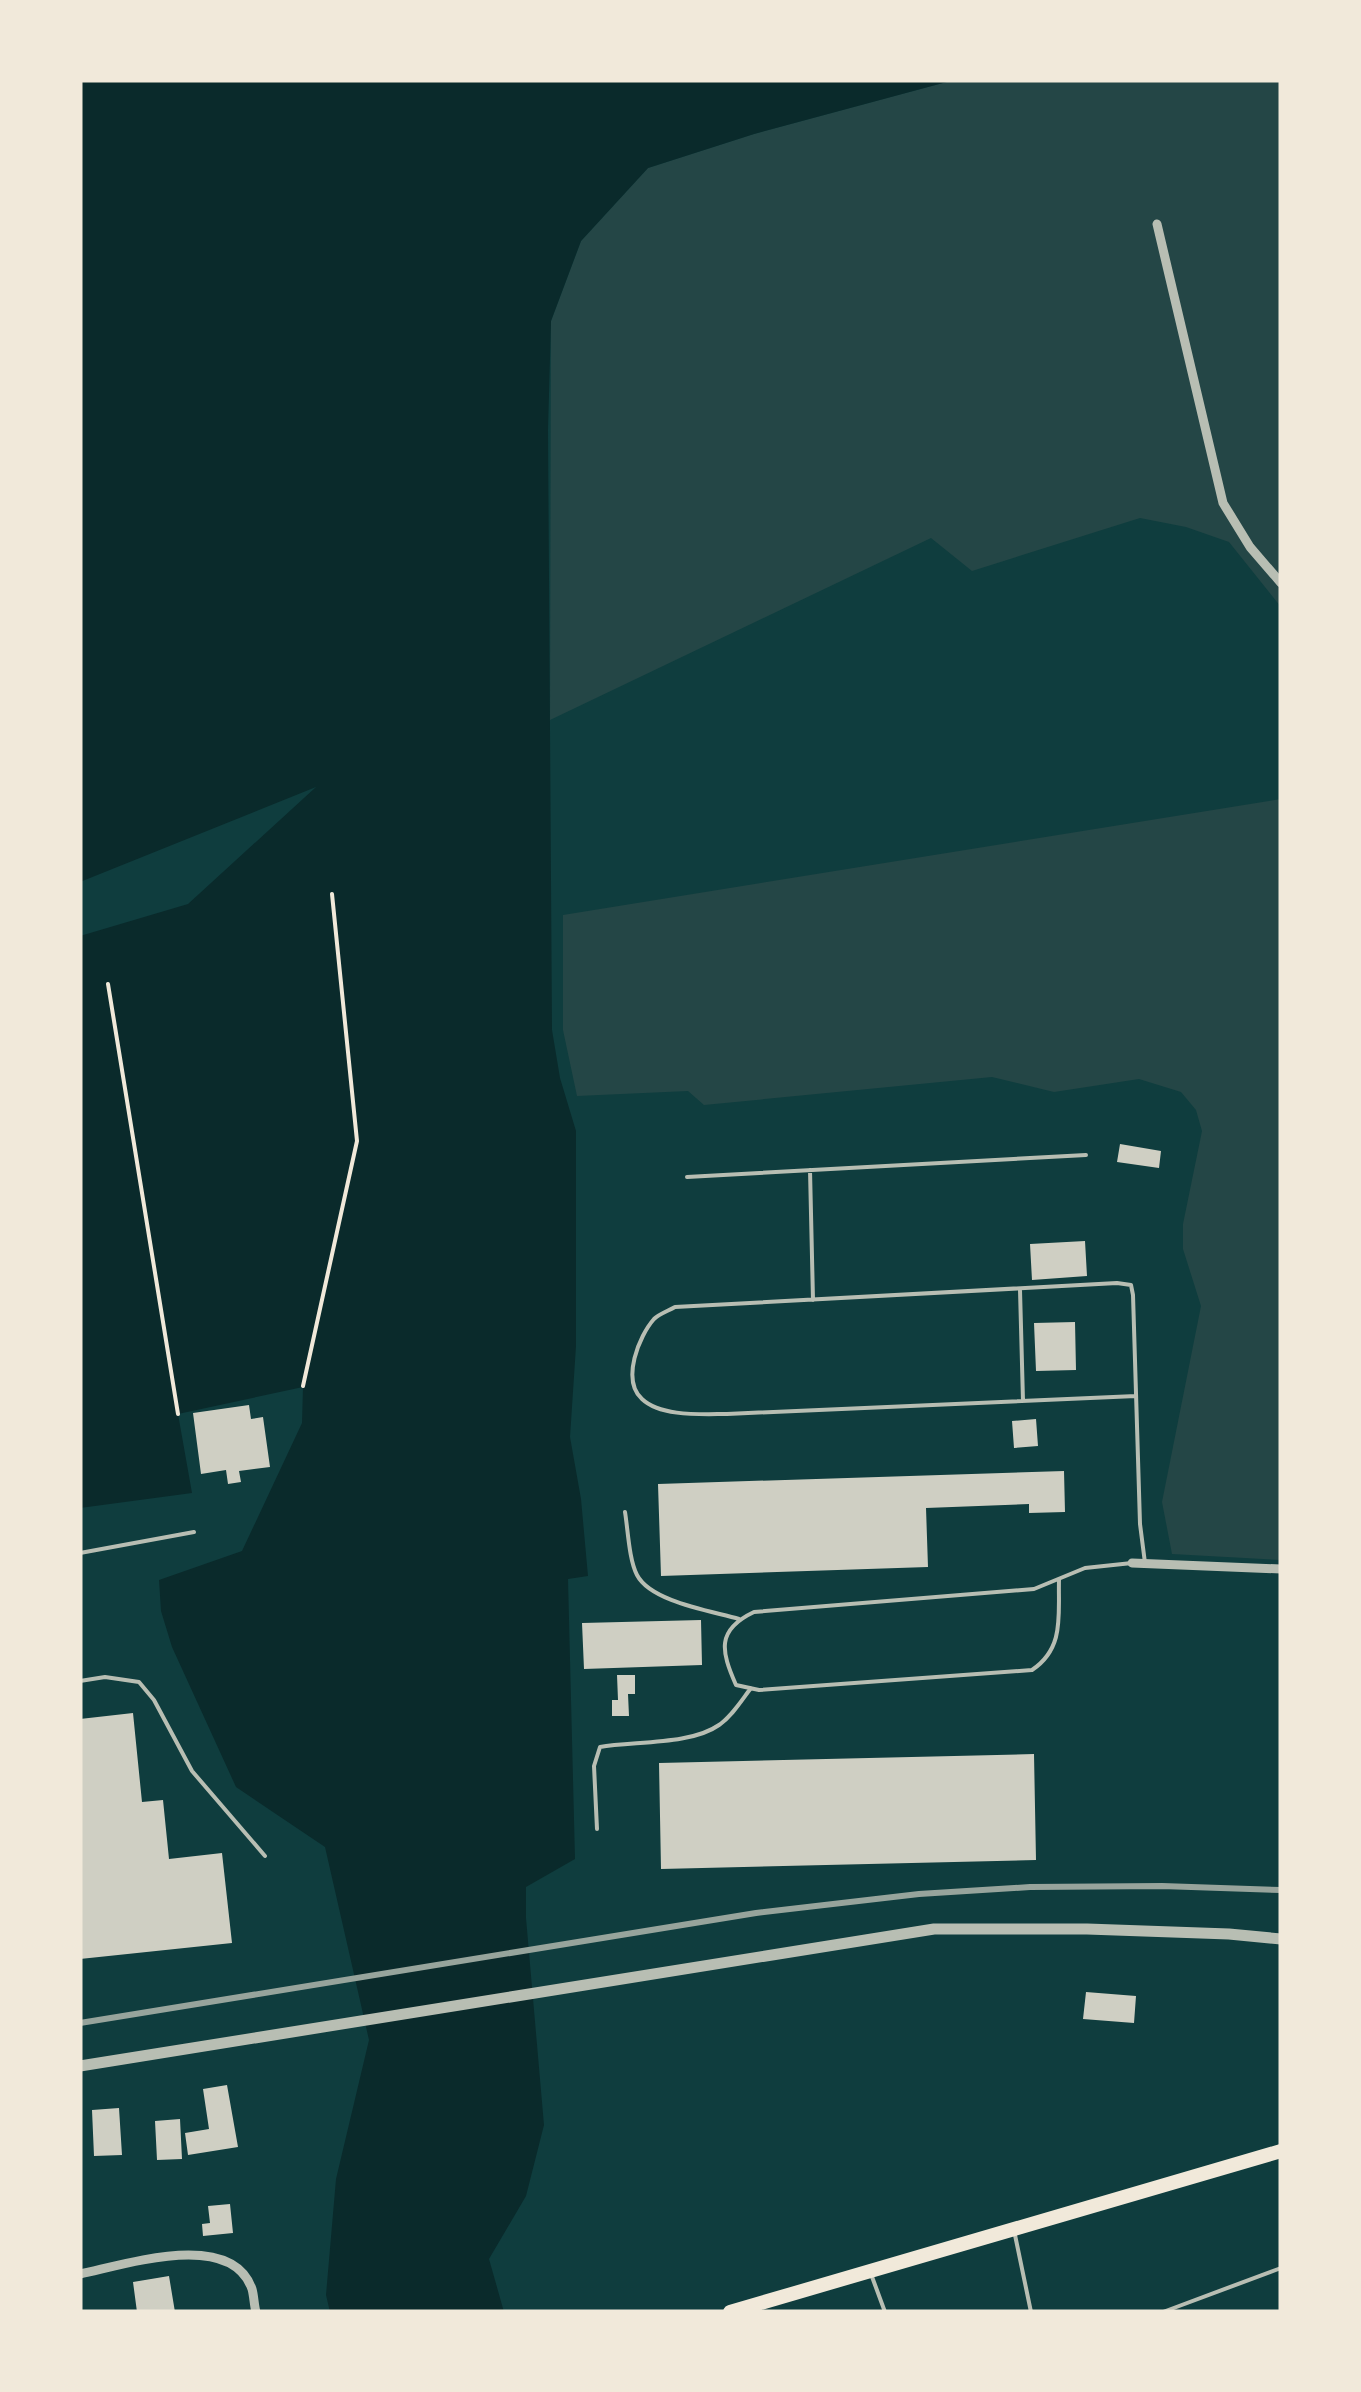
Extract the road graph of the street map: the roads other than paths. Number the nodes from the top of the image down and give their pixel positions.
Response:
1 (1157, 224) dead end
2 (1281, 583) edge
3 (1086, 1155) dead end
4 (810, 1170) junction
5 (687, 1177) dead end
6 (1020, 1288) junction
7 (813, 1300) junction
8 (1136, 1396) junction
9 (1024, 1400) junction
10 (625, 1512) dead end
11 (194, 1532) dead end
12 (80, 1552) edge
13 (1132, 1563) joint
14 (1145, 1564) junction
15 (1281, 1569) edge
16 (1059, 1580) junction
17 (739, 1620) junction
18 (80, 1680) edge
19 (751, 1688) junction
20 (597, 1829) dead end
21 (264, 1856) dead end
22 (1281, 1939) edge
23 (80, 2066) edge
24 (1281, 2151) edge
25 (1014, 2231) junction
26 (1281, 2268) edge
27 (870, 2272) junction
28 (80, 2274) edge
29 (765, 2307) edge
30 (256, 2312) edge
31 (730, 2312) edge
32 (884, 2312) edge
33 (1034, 2312) edge
34 (1163, 2312) edge

1 - 2 street
3 - 4 lane
4 - 5 lane
4 - 7 lane
6 - 7 lane
6 - 8 lane
6 - 9 lane
7 - 9 lane
8 - 9 lane
8 - 14 lane
10 - 17 lane
11 - 12 lane
13 - 14 street
13 - 16 lane
14 - 15 street
16 - 17 lane
16 - 19 lane
17 - 19 lane
18 - 21 lane
19 - 20 lane
22 - 23 street
24 - 25 main road
25 - 27 main road
25 - 33 lane
26 - 34 lane
27 - 29 main road
27 - 32 lane
28 - 30 street
29 - 31 main road

